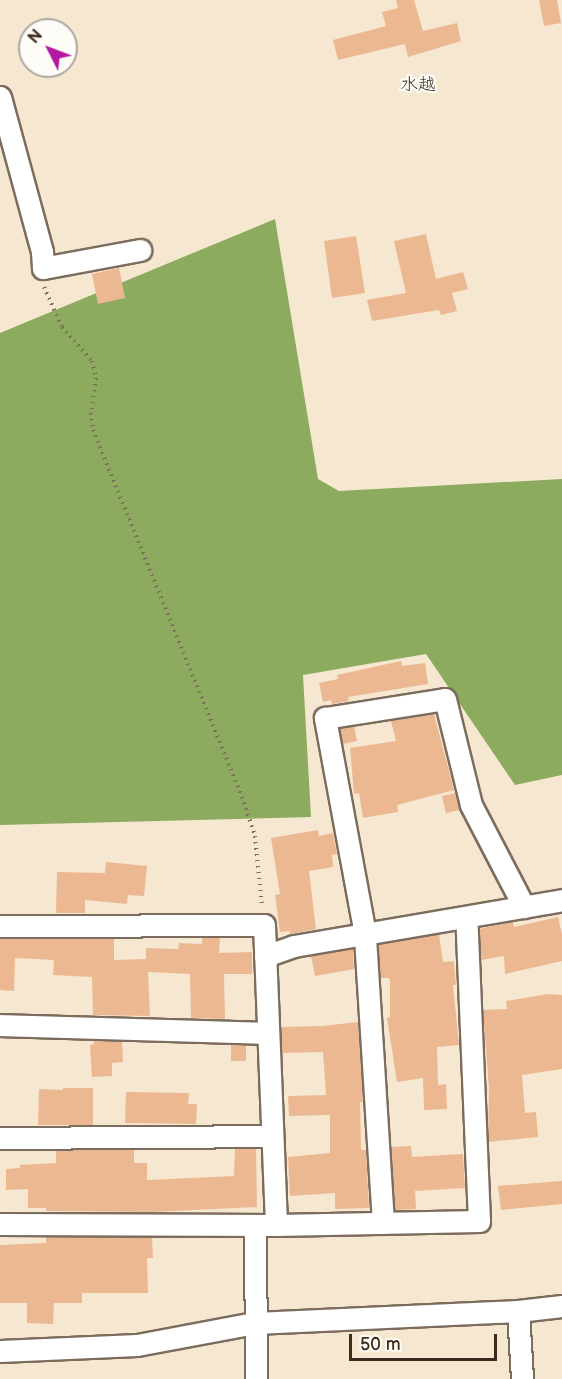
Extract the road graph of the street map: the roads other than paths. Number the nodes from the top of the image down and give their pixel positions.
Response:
1 (0, 97) edge
2 (140, 250) dead end
3 (562, 900) edge
4 (525, 907) junction
5 (466, 916) junction
6 (0, 926) edge
7 (365, 934) junction
8 (265, 956) junction
9 (0, 1024) edge
10 (268, 1033) junction
11 (272, 1136) junction
12 (0, 1138) edge
13 (382, 1223) junction
14 (0, 1224) edge
15 (265, 1225) junction
16 (562, 1306) edge
17 (518, 1311) junction
18 (255, 1323) junction
19 (0, 1351) edge
20 (256, 1379) edge
21 (522, 1379) edge

1 - 2 street
3 - 4 street
4 - 5 street
4 - 7 street
5 - 7 street
5 - 13 street
6 - 8 street
7 - 8 street
7 - 13 street
8 - 10 street
9 - 10 street
10 - 11 street
11 - 12 street
11 - 15 street
13 - 15 street
14 - 15 street
15 - 18 street
16 - 17 street
17 - 18 street
17 - 21 street
18 - 19 street
18 - 20 street

